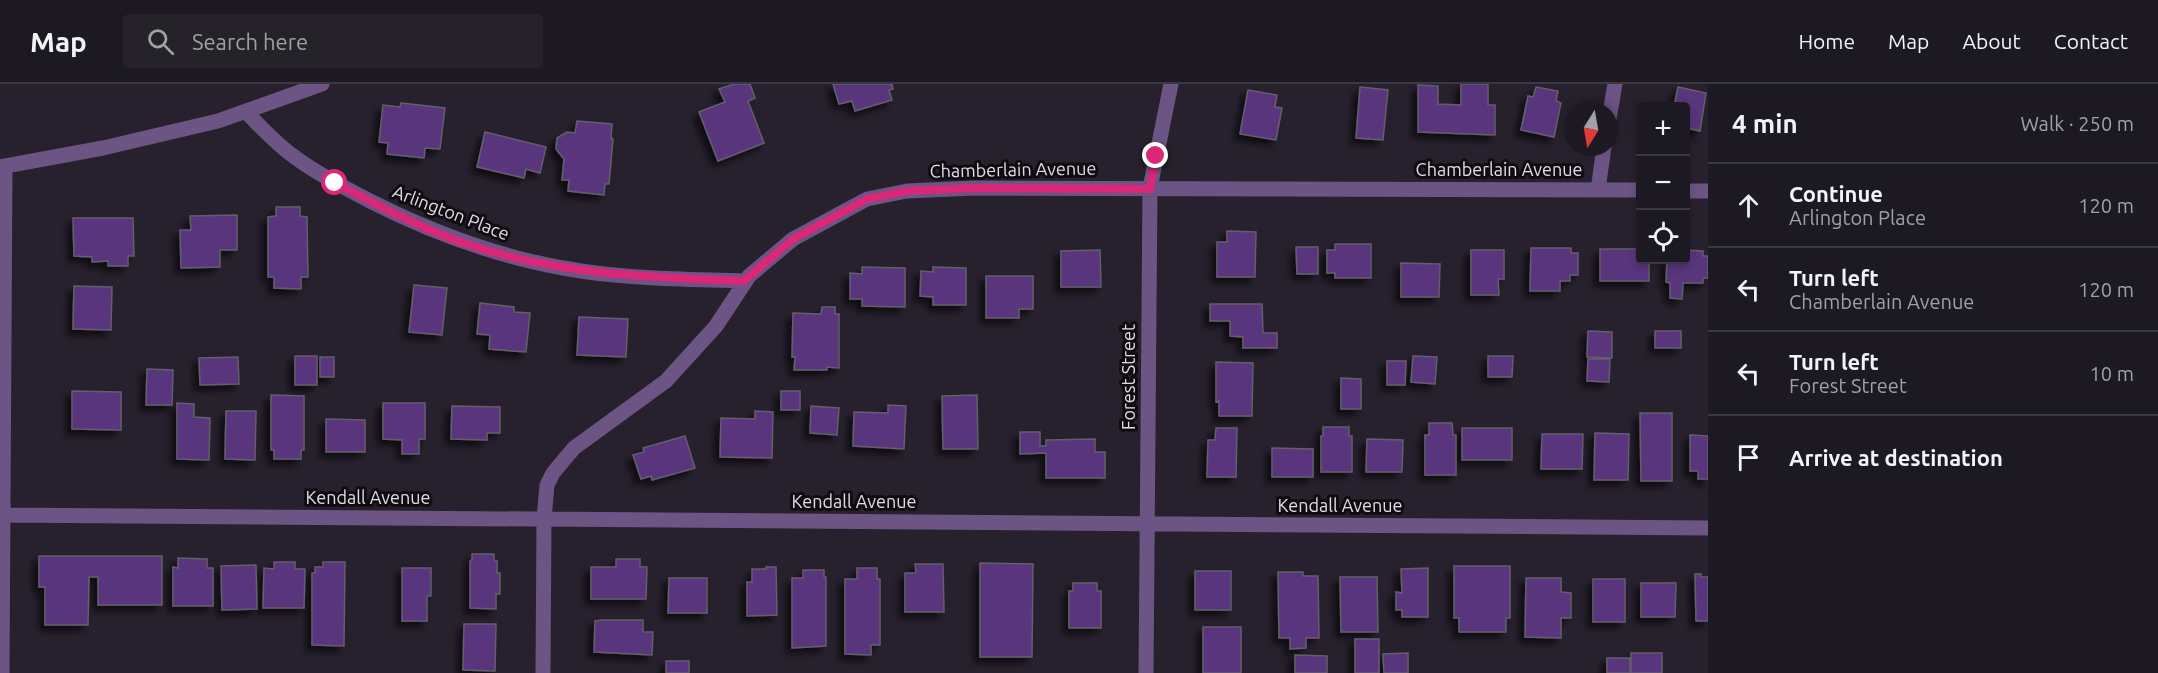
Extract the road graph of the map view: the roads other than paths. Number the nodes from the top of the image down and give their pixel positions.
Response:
1 (322, 84) edge
2 (1171, 84) edge
3 (1615, 84) edge
4 (1612, 102) edge
5 (246, 112) junction
6 (1603, 156) edge
7 (3, 167) edge
8 (1150, 189) junction
9 (1598, 190) junction
10 (1636, 190) edge
11 (1690, 191) edge
12 (1708, 191) edge
13 (744, 281) junction
14 (2, 515) edge
15 (544, 519) junction
16 (1148, 524) junction
17 (1708, 528) edge
18 (2, 673) edge
19 (543, 673) edge
20 (1146, 673) edge

1 - 5 street
2 - 8 street, Forest Street
3 - 4 street
5 - 7 street
5 - 13 street, Arlington Place
6 - 9 street
7 - 14 street
8 - 9 street, Chamberlain Avenue
8 - 13 street, Chamberlain Avenue
8 - 16 street, Forest Street
9 - 10 street, Chamberlain Avenue
11 - 12 street
13 - 15 street, Chamberlain Avenue
14 - 15 street, Kendall Avenue
14 - 18 street
15 - 16 street, Kendall Avenue
15 - 19 street, Chamberlain Avenue
16 - 17 street, Kendall Avenue
16 - 20 street, Forest Street

